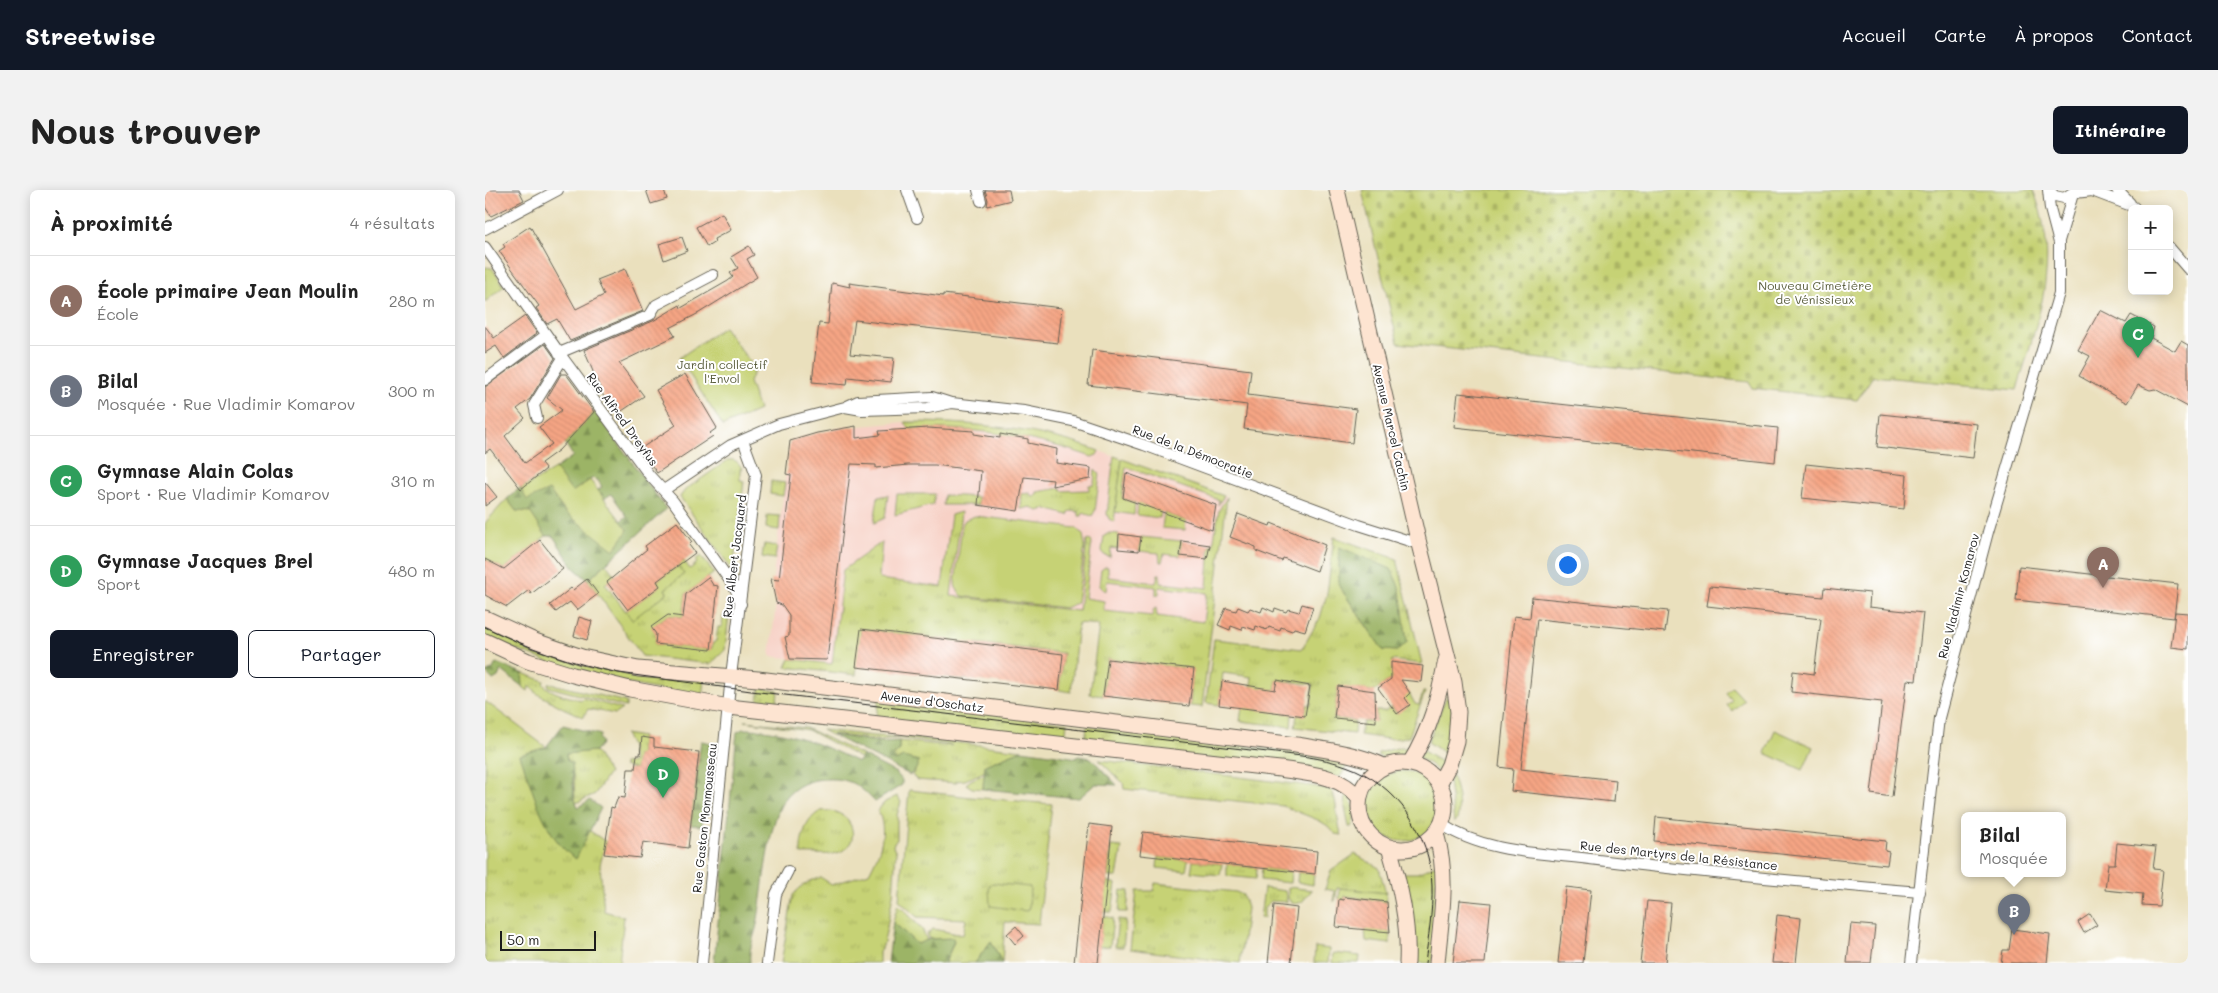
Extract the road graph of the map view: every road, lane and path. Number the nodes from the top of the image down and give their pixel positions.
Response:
1 (558, 190) edge
2 (907, 190) edge
3 (978, 190) edge
4 (2049, 190) edge
5 (2117, 190) edge
6 (1338, 192) edge
7 (2074, 192) edge
8 (981, 201) dead end
9 (2128, 205) edge
10 (2132, 205) edge
11 (917, 218) dead end
12 (485, 229) edge
13 (2059, 242) junction
14 (485, 247) edge
15 (2172, 250) edge
16 (2188, 269) edge
17 (713, 275) dead end
18 (546, 334) junction
19 (561, 355) junction
20 (485, 380) edge
21 (537, 418) dead end
22 (743, 440) junction
23 (664, 490) junction
24 (1419, 544) junction
25 (742, 604) junction
26 (485, 618) edge
27 (485, 641) edge
28 (1447, 658) junction
29 (731, 676) junction
30 (729, 707) junction
31 (1410, 763) junction
32 (1384, 766) junction
33 (1439, 784) junction
34 (1359, 798) junction
35 (1438, 828) junction
36 (1389, 847) junction
37 (788, 870) dead end
38 (1920, 892) junction
39 (703, 963) edge
40 (767, 963) edge
41 (1407, 963) edge
42 (1437, 963) edge
43 (1911, 963) edge

1 - 12 street
2 - 11 street
3 - 8 street
4 - 7 street
4 - 13 street, Rue Vladimir Komarov
5 - 10 street
6 - 24 street, Avenue Marcel Cachin
7 - 9 street
7 - 13 street, Rue Vladimir Komarov
13 - 38 street, Rue Vladimir Komarov
14 - 18 street, Rue Alfred Dreyfus
15 - 16 street
17 - 19 street
18 - 19 street, Rue Alfred Dreyfus
18 - 20 street
19 - 21 street
19 - 23 street, Rue Alfred Dreyfus
22 - 23 street, Rue de la Démocratie
22 - 24 street, Rue de la Démocratie
22 - 25 street, Rue Albert Jacquard
23 - 25 street, Rue Alfred Dreyfus
24 - 28 street, Avenue Marcel Cachin
25 - 29 street, Rue Albert Jacquard
26 - 29 street, Avenue d'Oschatz
27 - 30 street
28 - 31 street, Avenue Marcel Cachin
28 - 33 street, Avenue Marcel Cachin
29 - 30 street, Rue Gaston Monmousseau
29 - 32 street, Avenue d'Oschatz
30 - 34 street
30 - 39 street, Rue Gaston Monmousseau
31 - 32 street
31 - 33 street
32 - 34 street
33 - 35 street
34 - 36 street
35 - 36 street
35 - 38 street, Rue des Martyrs de la Résistance
35 - 42 street
36 - 41 street
37 - 40 street
38 - 43 street, Rue Vladimir Komarov

